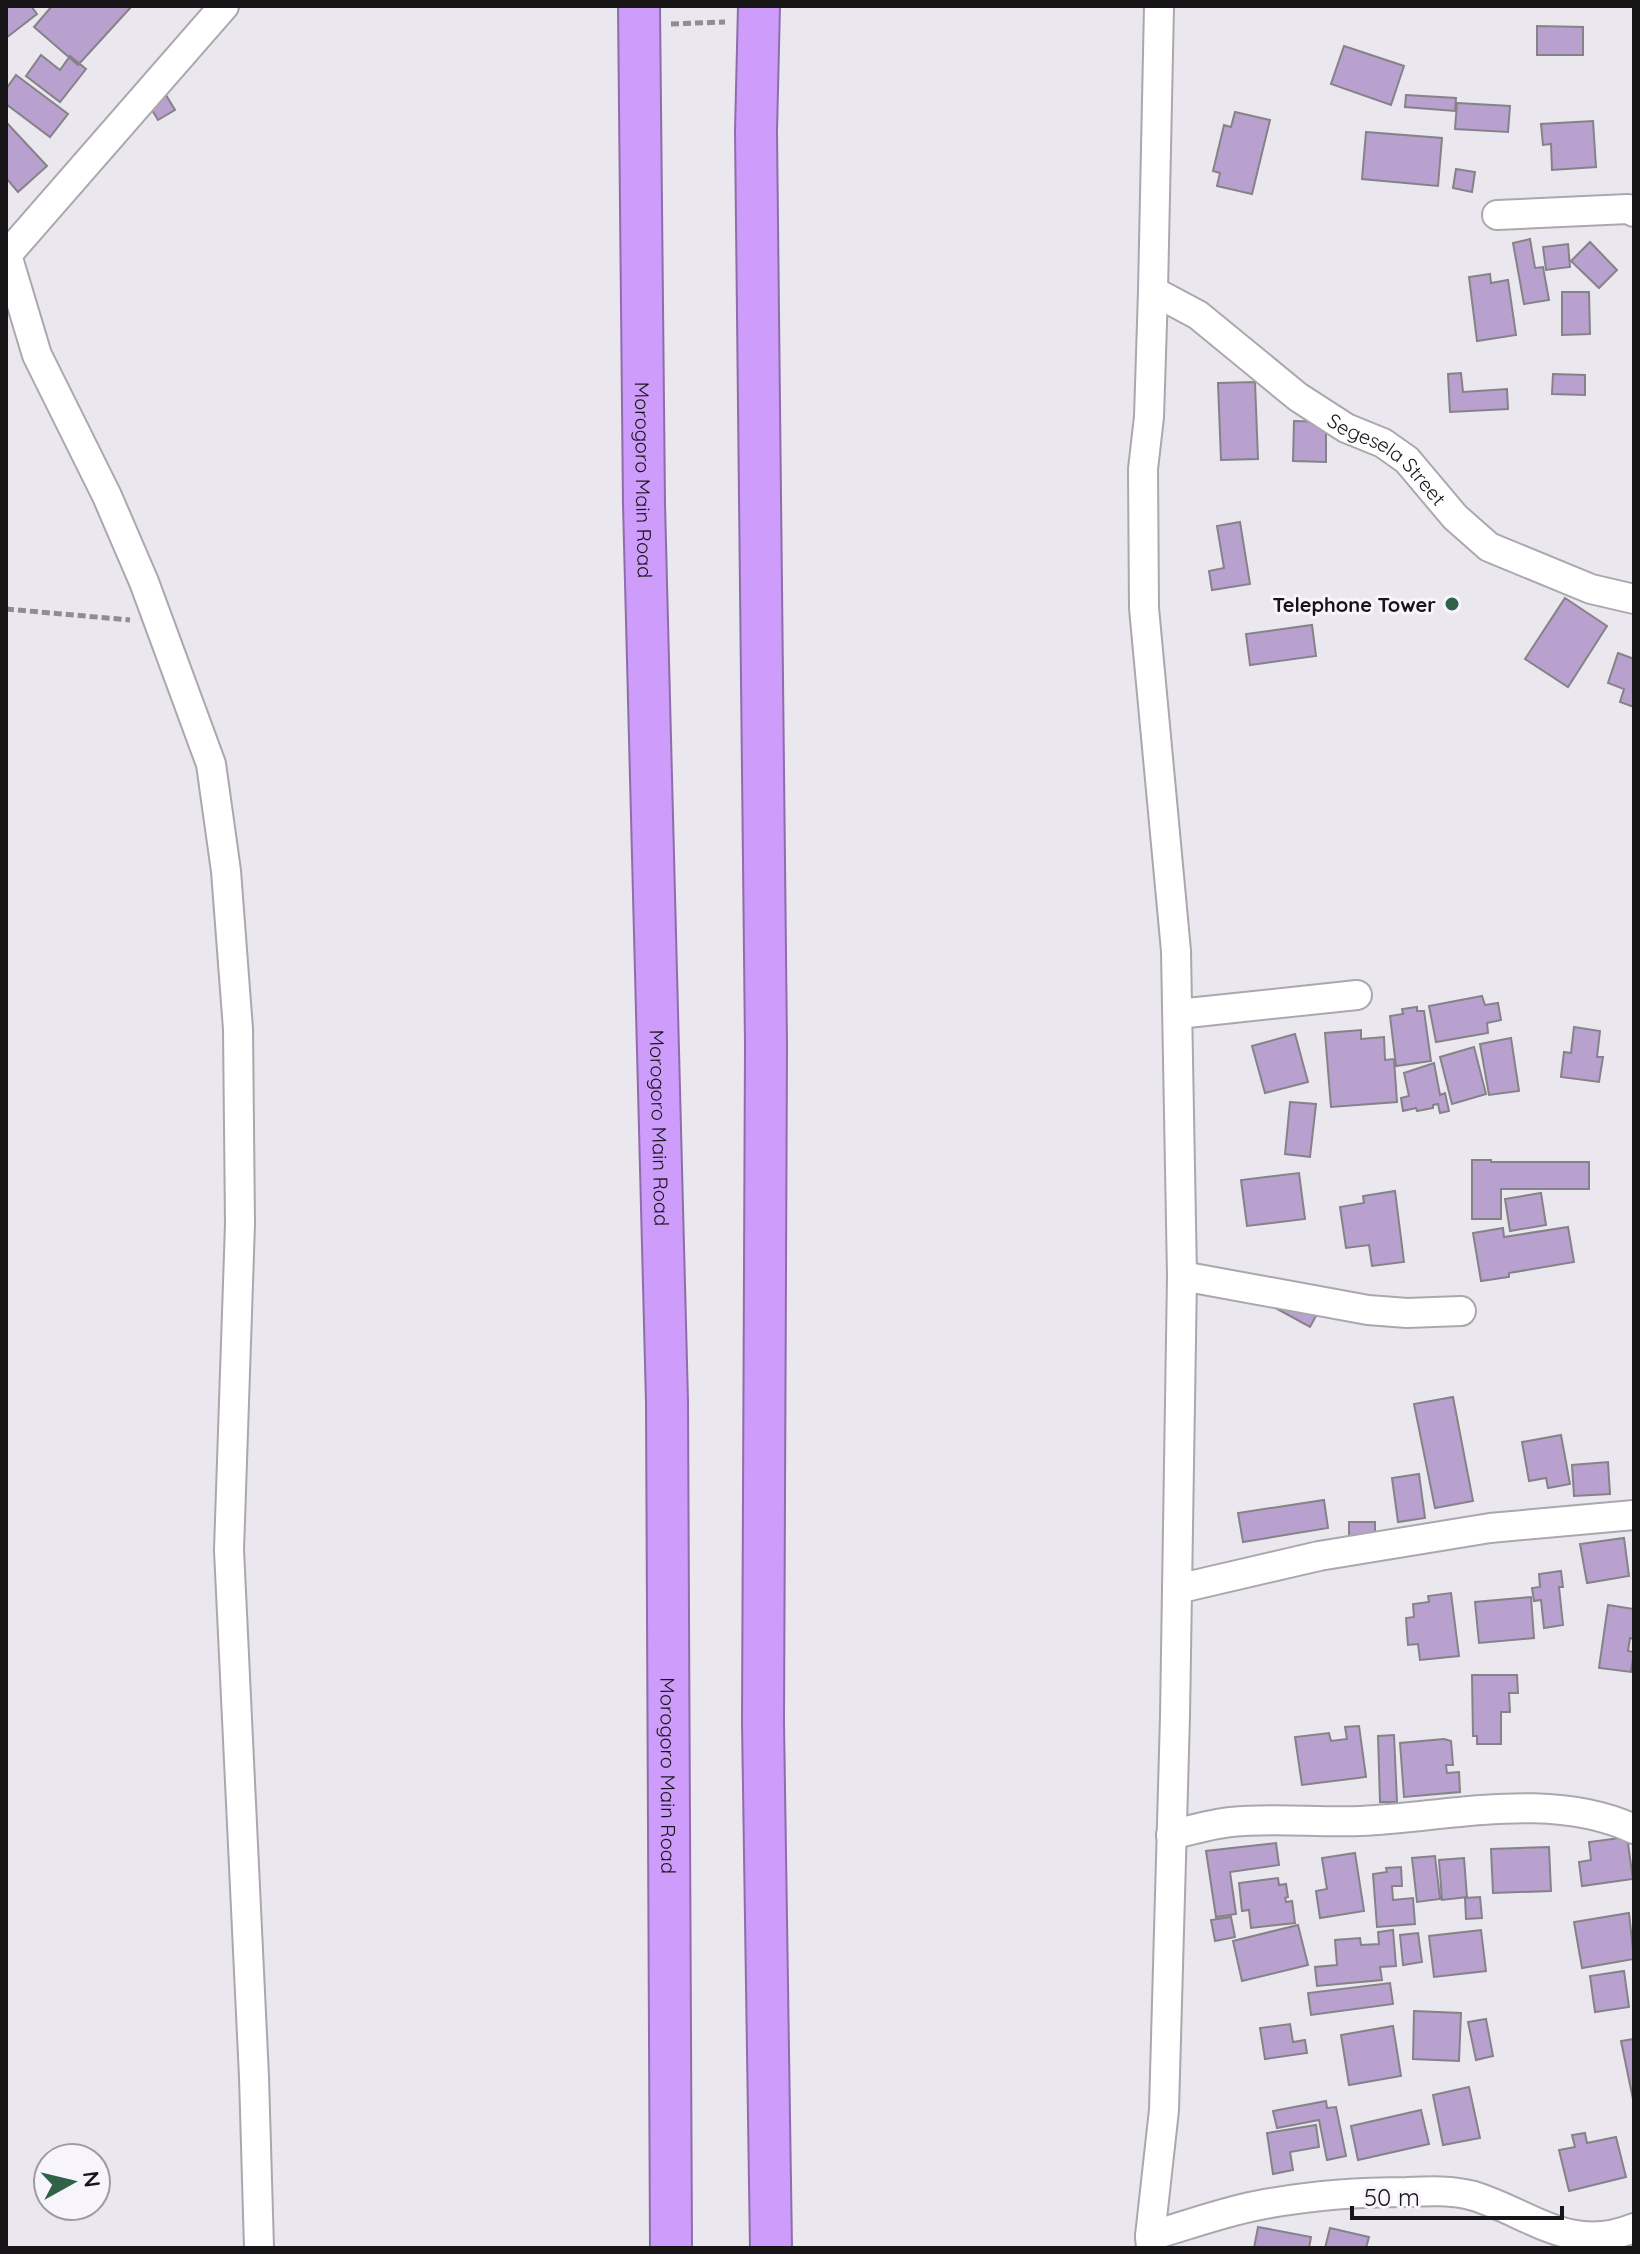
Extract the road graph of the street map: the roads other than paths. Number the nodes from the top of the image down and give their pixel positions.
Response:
1 (224, 6) edge
2 (1159, 6) edge
3 (758, 14) edge
4 (639, 15) edge
5 (1634, 212) edge
6 (1497, 215) dead end
7 (7, 256) edge
8 (1153, 291) junction
9 (1634, 599) edge
10 (1357, 995) dead end
11 (1178, 1014) junction
12 (1182, 1276) junction
13 (1461, 1311) dead end
14 (1634, 1515) edge
15 (1177, 1589) junction
16 (1634, 1829) edge
17 (1171, 1835) junction
18 (1634, 2228) edge
19 (1540, 2239) edge
20 (1150, 2242) edge
21 (259, 2248) edge
22 (671, 2248) edge
23 (771, 2248) edge

1 - 7 street
2 - 8 street
3 - 23 highway
4 - 22 highway, Morogoro Main Road
5 - 6 street
7 - 21 street
8 - 9 street, Segesela Street
8 - 11 street
10 - 11 street
11 - 12 street
12 - 13 street
12 - 15 street
14 - 15 street
15 - 17 street
16 - 17 street
17 - 20 street
18 - 19 street
19 - 20 street

